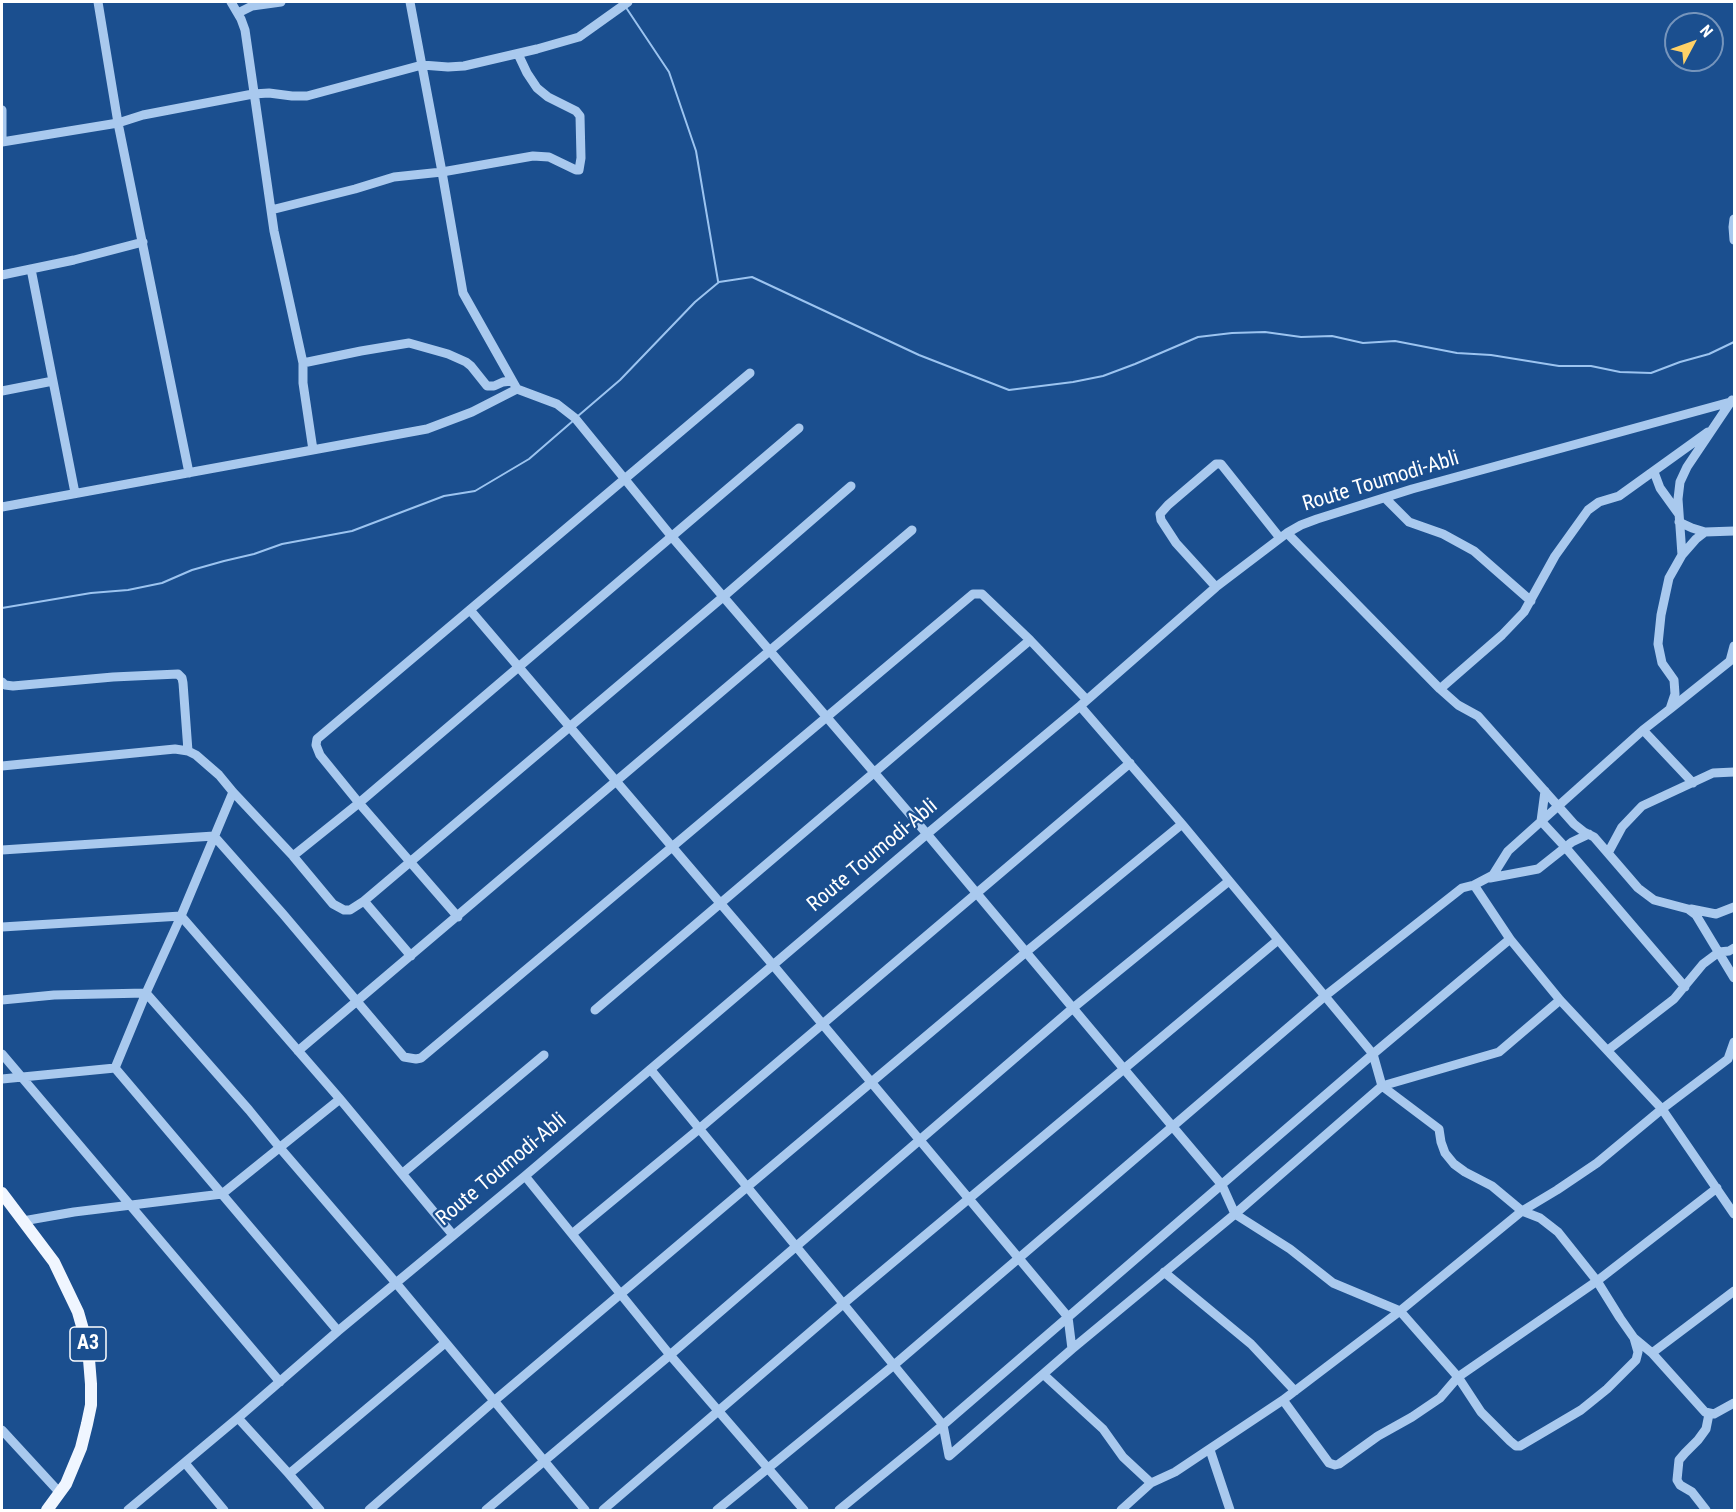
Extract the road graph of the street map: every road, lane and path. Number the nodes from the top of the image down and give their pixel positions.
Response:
1 (98, 2) edge
2 (231, 2) edge
3 (281, 2) edge
4 (411, 2) edge
5 (628, 2) edge
6 (238, 13) junction
7 (518, 54) junction
8 (422, 65) junction
9 (253, 94) junction
10 (2, 110) edge
11 (118, 123) junction
12 (2, 137) edge
13 (2, 142) edge
14 (442, 172) junction
15 (271, 210) junction
16 (1734, 219) edge
17 (1734, 240) edge
18 (143, 242) junction
19 (31, 269) junction
20 (2, 275) edge
21 (303, 363) junction
22 (750, 373) dead end
23 (53, 381) junction
24 (515, 385) junction
25 (2, 391) edge
26 (1733, 400) edge
27 (799, 428) dead end
28 (1712, 429) junction
29 (313, 450) junction
30 (1654, 472) junction
31 (189, 473) junction
32 (625, 480) junction
33 (851, 486) dead end
34 (75, 493) junction
35 (1385, 498) junction
36 (2, 507) edge
37 (1679, 517) junction
38 (912, 530) dead end
39 (1734, 531) edge
40 (1706, 532) junction
41 (1284, 536) junction
42 (672, 537) junction
43 (1682, 555) junction
44 (1216, 587) junction
45 (723, 597) junction
46 (1531, 601) junction
47 (470, 610) junction
48 (1030, 640) junction
49 (1734, 646) edge
50 (770, 651) junction
51 (519, 668) junction
52 (2, 682) edge
53 (1440, 689) junction
54 (1084, 703) junction
55 (1670, 709) junction
56 (826, 716) junction
57 (570, 727) junction
58 (1643, 730) junction
59 (188, 751) junction
60 (1130, 763) junction
61 (2, 766) edge
62 (1734, 772) edge
63 (874, 773) junction
64 (617, 781) junction
65 (1693, 783) junction
66 (1545, 791) junction
67 (233, 792) junction
68 (359, 803) junction
69 (1558, 806) junction
70 (1541, 821) junction
71 (1182, 824) junction
72 (927, 834) junction
73 (1589, 834) junction
74 (214, 836) junction
75 (672, 846) junction
76 (1566, 848) junction
77 (2, 850) edge
78 (1608, 853) junction
79 (294, 856) junction
80 (411, 862) junction
81 (1487, 879) junction
82 (1229, 882) junction
83 (1474, 885) junction
84 (976, 893) junction
85 (364, 901) junction
86 (721, 903) junction
87 (1734, 907) edge
88 (1688, 909) junction
89 (181, 916) junction
90 (458, 916) junction
91 (2, 927) edge
92 (1510, 939) junction
93 (1278, 940) junction
94 (1734, 948) edge
95 (1026, 952) junction
96 (1719, 952) junction
97 (411, 956) junction
98 (773, 965) junction
99 (1734, 978) edge
100 (1685, 987) junction
101 (146, 993) junction
102 (1325, 996) junction
103 (2, 1000) edge
104 (1560, 1000) junction
105 (357, 1003) junction
106 (1073, 1008) junction
107 (596, 1010) dead end
108 (822, 1023) junction
109 (1734, 1042) edge
110 (1608, 1050) junction
111 (298, 1051) junction
112 (2, 1054) edge
113 (1373, 1054) junction
114 (544, 1055) dead end
115 (1728, 1059) junction
116 (115, 1068) junction
117 (1734, 1068) edge
118 (1124, 1069) junction
119 (651, 1070) junction
120 (20, 1077) junction
121 (2, 1078) edge
122 (872, 1083) junction
123 (1382, 1086) junction
124 (340, 1099) junction
125 (1662, 1109) junction
126 (1173, 1126) junction
127 (699, 1129) junction
128 (920, 1140) junction
129 (280, 1148) junction
130 (403, 1173) junction
131 (525, 1176) junction
132 (1222, 1185) junction
133 (747, 1187) junction
134 (1717, 1188) junction
135 (2, 1193) edge
136 (222, 1194) junction
137 (969, 1199) junction
138 (130, 1206) junction
139 (1522, 1211) junction
140 (1235, 1214) junction
141 (1734, 1214) edge
142 (23, 1221) junction
143 (453, 1234) junction
144 (572, 1234) junction
145 (796, 1246) junction
146 (1019, 1258) junction
147 (1164, 1272) junction
148 (1597, 1281) junction
149 (396, 1283) junction
150 (1734, 1291) edge
151 (622, 1294) junction
152 (843, 1304) junction
153 (1400, 1311) junction
154 (1068, 1317) junction
155 (338, 1331) junction
156 (1634, 1338) junction
157 (445, 1343) junction
158 (1072, 1349) junction
159 (1652, 1353) junction
160 (670, 1355) junction
161 (894, 1365) junction
162 (1043, 1374) junction
163 (1458, 1377) junction
164 (280, 1382) junction
165 (1295, 1391) junction
166 (1283, 1400) junction
167 (494, 1401) junction
168 (1734, 1403) edge
169 (718, 1412) junction
170 (1709, 1414) junction
171 (238, 1418) junction
172 (943, 1425) junction
173 (2, 1430) edge
174 (1210, 1449) junction
175 (544, 1461) junction
176 (185, 1463) junction
177 (768, 1467) junction
178 (290, 1474) junction
179 (1151, 1483) junction
180 (60, 1493) junction
181 (47, 1510) edge
182 (129, 1510) edge
183 (224, 1510) edge
184 (320, 1510) edge
185 (369, 1510) edge
186 (486, 1510) edge
187 (585, 1510) edge
188 (603, 1510) edge
189 (717, 1510) edge
190 (804, 1510) edge
191 (838, 1510) edge
192 (1121, 1510) edge
193 (1230, 1510) edge
194 (1706, 1510) edge

1 - 11 street
2 - 6 street
3 - 6 street
4 - 8 street
5 - 7 street
6 - 9 street
7 - 8 street
7 - 14 street
8 - 9 street
8 - 14 street
9 - 11 street
9 - 15 street
10 - 12 street
11 - 13 street
11 - 18 street
14 - 15 street
14 - 24 street
15 - 21 street
16 - 17 street
18 - 19 street
18 - 31 street
19 - 20 street
19 - 23 street
21 - 24 street
21 - 29 street
22 - 32 street
23 - 25 street
23 - 34 street
24 - 29 street
24 - 32 street
26 - 28 street
26 - 35 street, Route Toumodi-Abli
27 - 42 street
28 - 30 street
28 - 37 street
29 - 31 street
30 - 37 street
30 - 46 street
31 - 34 street
32 - 42 street
32 - 47 street
33 - 45 street
34 - 36 street
35 - 41 street, Route Toumodi-Abli
35 - 46 street
37 - 40 street
37 - 43 street
38 - 50 street
39 - 40 street
40 - 43 street
41 - 44 street, Route Toumodi-Abli
41 - 44 street
41 - 53 street
42 - 45 street
42 - 51 street
43 - 55 street
44 - 54 street, Route Toumodi-Abli
45 - 50 street
45 - 57 street
46 - 53 street
47 - 51 street
47 - 68 street
48 - 54 street
48 - 56 street
48 - 63 street
49 - 55 street
50 - 56 street
50 - 64 street
51 - 57 street
51 - 68 street
52 - 59 street
53 - 66 street
54 - 60 street
54 - 72 street, Route Toumodi-Abli
55 - 58 street
56 - 63 street
56 - 75 street
57 - 64 street
57 - 80 street
58 - 65 street
58 - 69 street
59 - 61 street
59 - 67 street
60 - 71 street
60 - 84 street
62 - 65 street
63 - 72 street
63 - 86 street
64 - 75 street
64 - 90 street
65 - 78 street
66 - 69 street
66 - 70 street
67 - 74 street
67 - 79 street
68 - 79 street
68 - 80 street
69 - 70 street
69 - 73 street
70 - 76 street
70 - 81 street
71 - 82 street
71 - 95 street
72 - 84 street
72 - 98 street, Route Toumodi-Abli
73 - 76 street
73 - 78 street
74 - 77 street
74 - 89 street
74 - 105 street
75 - 86 street
75 - 105 street
76 - 81 street
76 - 100 street
78 - 88 street
79 - 85 street
80 - 85 street
80 - 90 street
81 - 83 street
82 - 93 street
82 - 106 street
83 - 92 street
83 - 102 street
84 - 95 street
84 - 108 street
85 - 97 street
86 - 98 street
86 - 107 street
87 - 88 street
88 - 96 street
89 - 91 street
89 - 101 street
89 - 111 street
90 - 97 street
92 - 104 street
92 - 113 street
93 - 102 street
93 - 118 street
94 - 96 street
95 - 106 street
95 - 122 street
96 - 99 street
96 - 100 street
97 - 105 street
98 - 108 street
98 - 119 street, Route Toumodi-Abli
100 - 110 street
101 - 103 street
101 - 116 street
101 - 129 street
102 - 113 street
102 - 126 street
104 - 110 street
104 - 123 street
105 - 111 street
106 - 118 street
106 - 128 street
108 - 122 street
108 - 127 street
109 - 115 street
110 - 125 street
111 - 124 street
112 - 120 street
113 - 123 street
113 - 132 street
114 - 130 street
115 - 117 street
115 - 125 street
116 - 120 street
116 - 136 street
118 - 126 street
118 - 137 street
119 - 127 street
119 - 131 street, Route Toumodi-Abli
120 - 121 street
120 - 138 street
122 - 128 street
122 - 133 street
123 - 139 street
123 - 140 street
124 - 129 street
124 - 130 street
125 - 134 street
125 - 139 street
126 - 132 street
126 - 146 street
127 - 133 street
127 - 144 street
128 - 137 street
128 - 145 street
129 - 136 street
129 - 149 street
130 - 143 street
131 - 143 street, Route Toumodi-Abli
131 - 144 street
132 - 140 street
132 - 154 street
133 - 145 street
133 - 151 street
134 - 141 street
134 - 148 street
135 - 142 main road, A3
136 - 138 street
136 - 155 street
137 - 146 street
137 - 152 street
138 - 142 street
138 - 164 street
139 - 148 street
139 - 153 street
140 - 147 street
140 - 153 street
142 - 180 main road, A3
143 - 149 street, Route Toumodi-Abli
144 - 151 street
145 - 152 street
145 - 160 street
146 - 154 street
146 - 161 street
147 - 158 street
147 - 165 street
148 - 156 street
148 - 163 street
149 - 155 street, Route Toumodi-Abli
149 - 157 street
150 - 159 street
151 - 160 street
151 - 167 street
152 - 161 street
152 - 169 street
153 - 163 street
153 - 165 street
154 - 158 street
154 - 172 street
155 - 164 street, Route Toumodi-Abli
156 - 159 street
156 - 163 street
157 - 167 street
157 - 178 street
158 - 162 street
159 - 170 street
160 - 169 street
160 - 175 street
161 - 172 street
161 - 177 street
162 - 172 street
162 - 179 street
163 - 166 street
164 - 171 street, Route Toumodi-Abli
165 - 166 street
166 - 174 street
167 - 175 street
167 - 185 street
168 - 170 street
169 - 177 street
169 - 188 street
170 - 194 street
171 - 176 street, Route Toumodi-Abli
171 - 178 street
172 - 191 street
173 - 180 street
174 - 179 street
174 - 193 street
175 - 186 street
175 - 187 street
176 - 182 street, Route Toumodi-Abli
176 - 183 street
177 - 189 street
177 - 190 street
178 - 184 street
179 - 192 street
180 - 181 main road, A3

